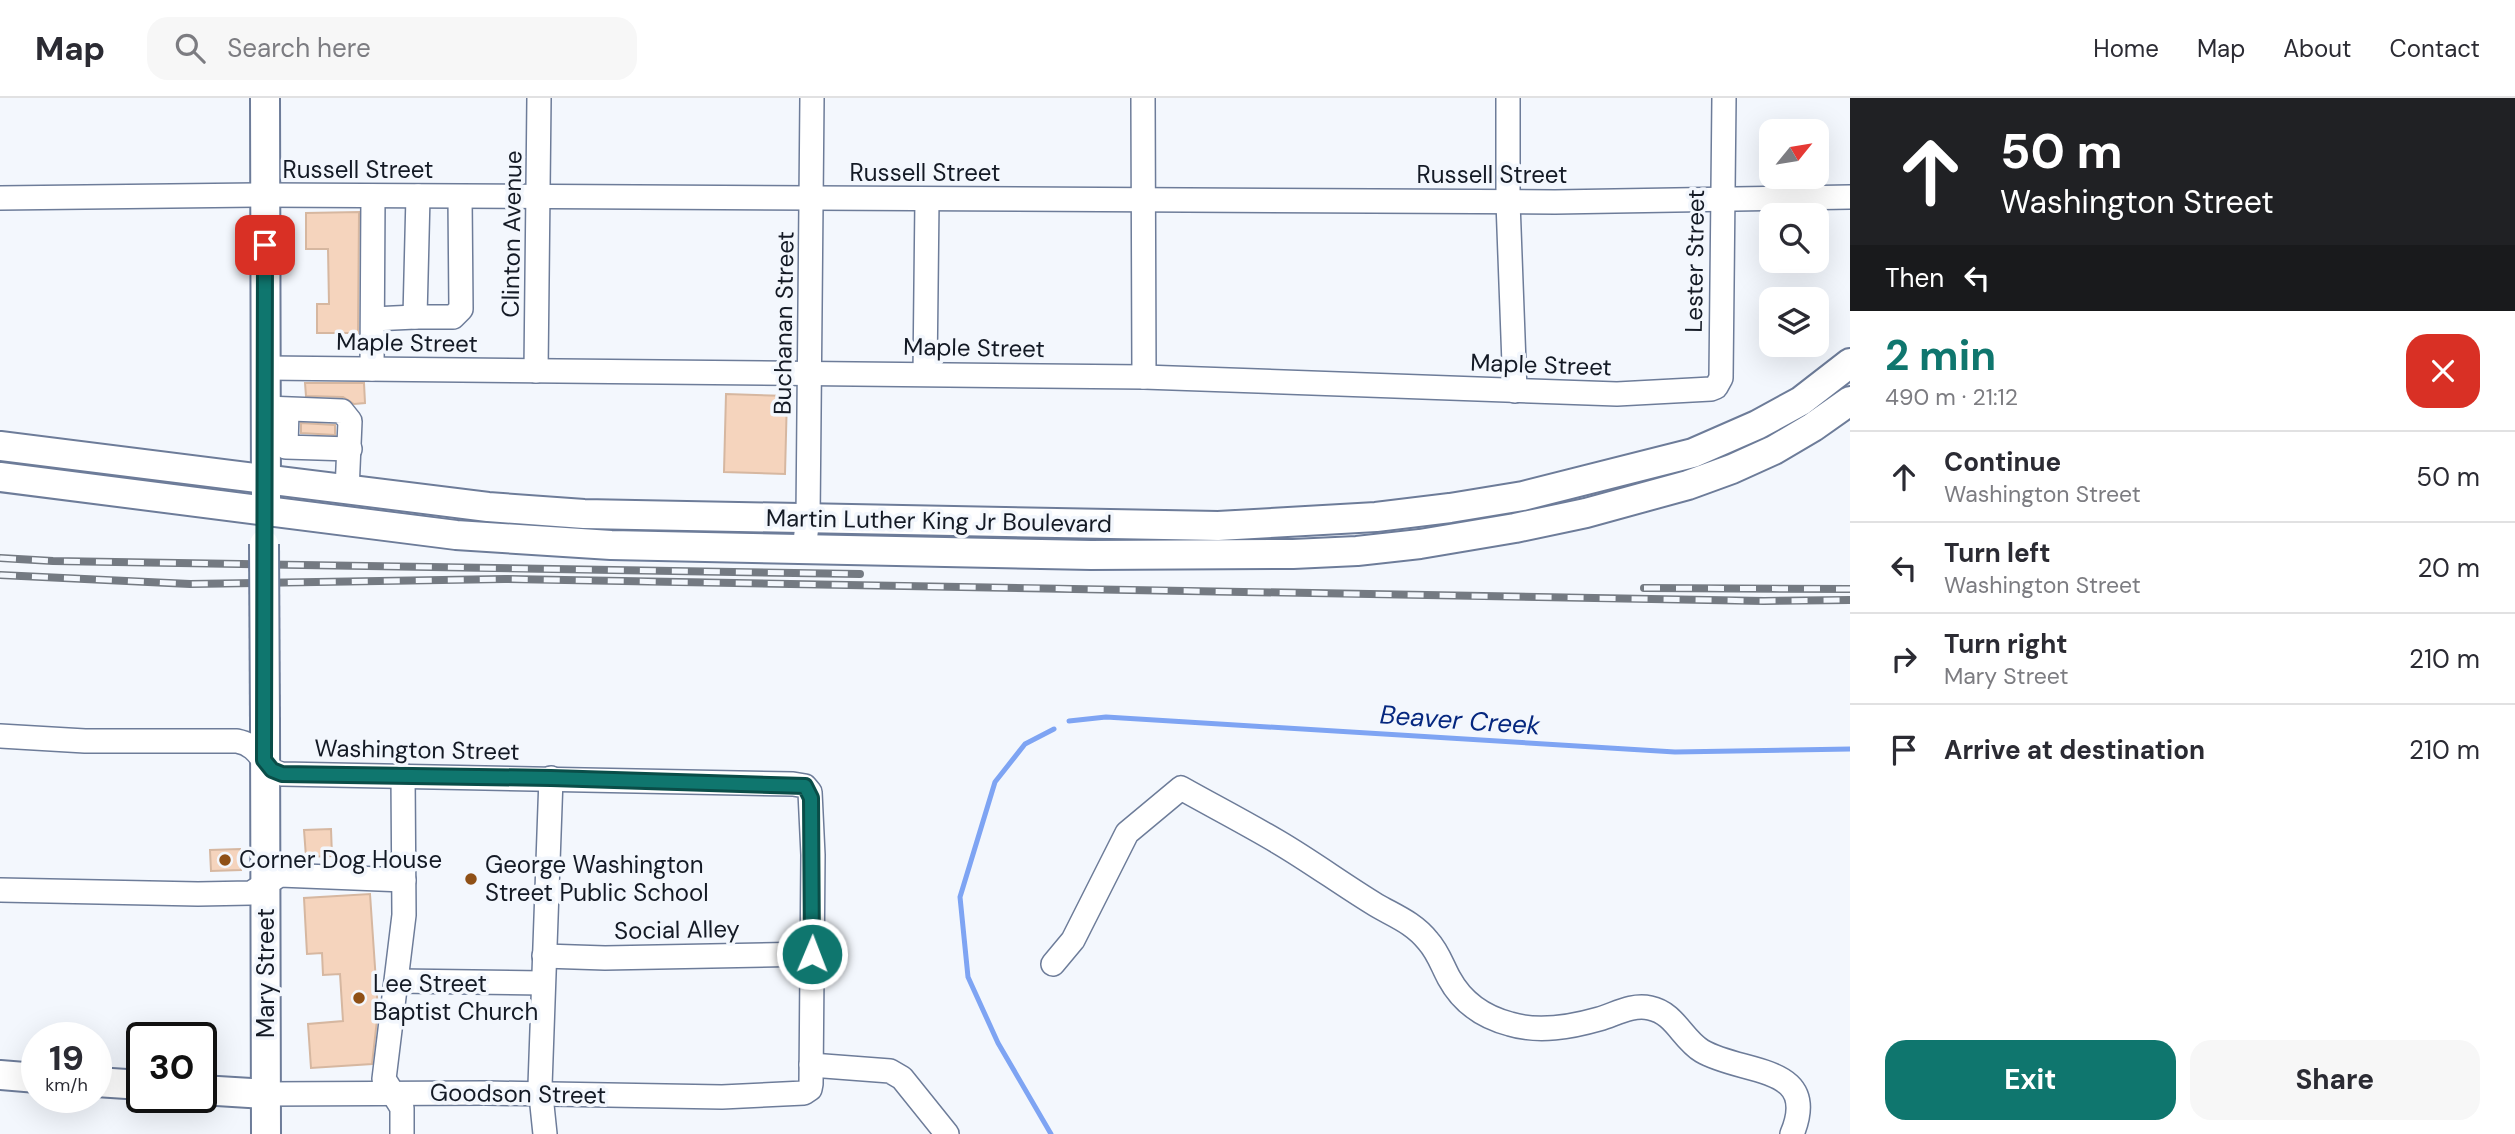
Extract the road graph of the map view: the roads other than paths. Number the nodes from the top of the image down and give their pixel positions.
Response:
1 (265, 98) edge
2 (539, 98) edge
3 (812, 98) edge
4 (1143, 98) edge
5 (1508, 98) edge
6 (1724, 98) edge
7 (265, 195) junction
8 (373, 196) junction
9 (418, 196) junction
10 (460, 197) junction
11 (538, 197) junction
12 (1850, 197) edge
13 (0, 198) edge
14 (813, 199) junction
15 (1144, 199) junction
16 (927, 200) junction
17 (1722, 200) junction
18 (1508, 202) junction
19 (415, 317) junction
20 (373, 319) junction
21 (1850, 363) edge
22 (266, 368) junction
23 (372, 369) junction
24 (536, 371) junction
25 (809, 372) junction
26 (925, 374) junction
27 (1144, 377) junction
28 (1515, 391) junction
29 (1680, 393) joint
30 (1850, 401) edge
31 (276, 409) junction
32 (0, 446) edge
33 (350, 449) junction
34 (0, 477) edge
35 (266, 481) junction
36 (346, 491) junction
37 (265, 511) junction
38 (808, 519) junction
39 (804, 549) junction
40 (0, 736) edge
41 (264, 760) junction
42 (403, 775) junction
43 (551, 778) junction
44 (404, 880) junction
45 (265, 883) junction
46 (0, 890) edge
47 (812, 954) junction
48 (544, 956) junction
49 (1053, 964) dead end
50 (398, 981) junction
51 (543, 983) junction
52 (811, 1065) junction
53 (0, 1075) edge
54 (21, 1077) edge
55 (217, 1091) edge
56 (392, 1093) junction
57 (266, 1094) junction
58 (540, 1094) junction
59 (266, 1134) edge
60 (402, 1134) edge
61 (545, 1134) edge
62 (947, 1134) edge
63 (1792, 1134) edge

1 - 7 main road, Mary Street
2 - 11 street, Clinton Avenue
3 - 14 street, Buchanan Street
4 - 15 street
5 - 18 street
6 - 17 street, Lester Street
7 - 8 street, Russell Street
7 - 13 street, Russell Street
7 - 22 main road, Mary Street
8 - 9 street, Russell Street
8 - 20 street
9 - 10 street, Russell Street
9 - 19 street
10 - 11 street, Russell Street
10 - 19 street
11 - 14 street, Russell Street
11 - 24 street, Clinton Avenue
12 - 17 street, Russell Street
14 - 16 street, Russell Street
14 - 25 street, Buchanan Street
15 - 16 street, Russell Street
15 - 18 street, Russell Street
15 - 27 street
16 - 26 street
17 - 18 street, Russell Street
17 - 29 street, Lester Street
18 - 28 street
19 - 20 street
20 - 23 street
21 - 38 main road, Martin Luther King Jr Boulevard
22 - 23 street, Maple Street
22 - 31 main road, Mary Street
23 - 24 street, Maple Street
24 - 25 street, Maple Street
25 - 26 street, Maple Street
25 - 38 street, Buchanan Street
26 - 27 street, Maple Street
27 - 28 street, Maple Street
28 - 29 street, Maple Street
30 - 39 main road, Martin Luther King Jr Boulevard
31 - 33 street
31 - 33 street
31 - 35 main road, Mary Street
32 - 35 main road, Martin Luther King Jr Boulevard
33 - 36 street
34 - 37 main road, Martin Luther King Jr Boulevard
35 - 36 main road, Martin Luther King Jr Boulevard
35 - 37 main road, Mary Street
36 - 38 main road, Martin Luther King Jr Boulevard
37 - 39 main road, Martin Luther King Jr Boulevard
37 - 41 main road, Mary Street, bridge
38 - 39 street, Buchanan Street
40 - 41 street, Washington Street
41 - 42 street, Washington Street
41 - 45 main road, Mary Street
42 - 43 street, Washington Street
42 - 44 street
43 - 47 street, Washington Street
43 - 48 street
44 - 45 street
44 - 50 street
45 - 46 street
45 - 57 main road, Mary Street
47 - 48 street, Social Alley
47 - 52 street
48 - 51 street
49 - 63 street
50 - 51 street
50 - 56 street
51 - 58 street
52 - 58 street, Goodson Street
52 - 62 street
53 - 54 main road
55 - 57 main road, Goodson Street
56 - 57 street, Goodson Street
56 - 58 street, Goodson Street
56 - 60 street
57 - 59 main road, Mary Street
58 - 61 street

